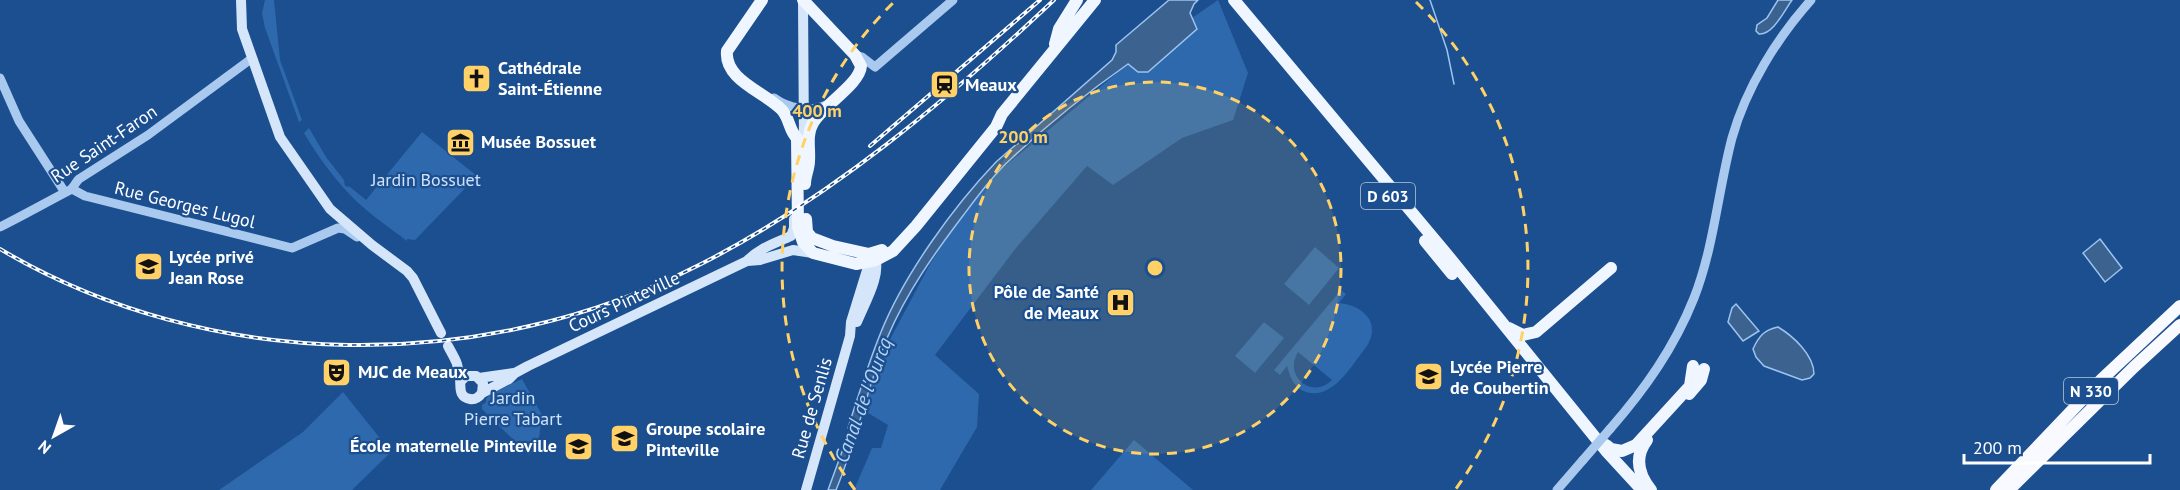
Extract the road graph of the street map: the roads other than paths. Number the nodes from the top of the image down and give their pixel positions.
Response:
1 (241, 0) edge
2 (762, 0) edge
3 (796, 0) edge
4 (953, 0) edge
5 (1078, 0) edge
6 (1095, 0) edge
7 (1102, 0) edge
8 (1226, 0) edge
9 (1234, 0) edge
10 (1811, 0) edge
11 (806, 2) edge
12 (1069, 34) junction
13 (1055, 48) junction
14 (855, 55) junction
15 (251, 59) junction
16 (737, 74) junction
17 (0, 78) edge
18 (831, 103) junction
19 (800, 108) junction
20 (996, 127) junction
21 (797, 138) junction
22 (801, 173) junction
23 (68, 190) junction
24 (0, 227) edge
25 (785, 238) junction
26 (806, 238) junction
27 (372, 245) junction
28 (895, 247) junction
29 (813, 253) junction
30 (872, 257) junction
31 (751, 260) junction
32 (856, 264) junction
33 (1611, 268) dead end
34 (875, 280) junction
35 (863, 282) junction
36 (2180, 306) edge
37 (1497, 316) junction
38 (2180, 325) edge
39 (441, 333) dead end
40 (850, 336) junction
41 (448, 346) dead end
42 (456, 362) junction
43 (514, 373) junction
44 (476, 376) junction
45 (461, 381) junction
46 (1554, 387) junction
47 (482, 393) junction
48 (2057, 443) junction
49 (2007, 485) edge
50 (806, 490) edge
51 (1557, 490) edge
52 (1631, 490) edge
53 (1642, 490) edge
54 (1651, 490) edge
55 (1990, 490) edge
56 (1996, 490) edge
57 (2020, 490) edge

1 - 15 main road
2 - 16 main road
3 - 19 main road
4 - 14 street
5 - 12 street
5 - 13 main road
6 - 12 main road
7 - 12 main road
8 - 52 main road, D 603
9 - 37 main road, D 603
10 - 51 street, bridge
11 - 14 main road
11 - 19 main road
12 - 13 main road
12 - 20 main road
13 - 20 main road
14 - 18 main road
15 - 23 street, Rue Saint-Faron
15 - 27 main road
16 - 19 street
16 - 21 main road
17 - 23 street
18 - 19 street
18 - 22 main road
19 - 21 main road
19 - 22 main road
20 - 28 main road
21 - 22 main road
22 - 25 main road
22 - 26 main road
23 - 24 street, Rue Saint-Faron
23 - 27 street, Rue Georges Lugol
25 - 26 main road
25 - 31 main road, Cours Pinteville
26 - 29 main road
26 - 30 main road
26 - 31 main road, Cours Pinteville
27 - 39 main road
28 - 30 main road
28 - 34 main road, Rue de Senlis
29 - 31 main road, Cours Pinteville
29 - 32 main road
30 - 32 main road
30 - 34 main road, Rue de Senlis
30 - 35 main road, Rue de Senlis
31 - 43 main road, Cours Pinteville
32 - 35 main road
33 - 37 main road
34 - 40 main road, Rue de Senlis
35 - 40 main road, Rue de Senlis
36 - 49 highway, N 330
37 - 46 main road, D 603
38 - 48 highway, N 330
40 - 50 main road, Rue de Senlis
41 - 42 main road
42 - 44 main road
42 - 45 main road
43 - 44 main road, Cours Pinteville
43 - 47 main road, Cours Pinteville
44 - 45 main road
44 - 47 main road
45 - 47 main road
46 - 53 main road, D 603
46 - 54 main road
48 - 49 highway, N 330
48 - 57 highway
49 - 55 highway
49 - 56 highway, N 330

